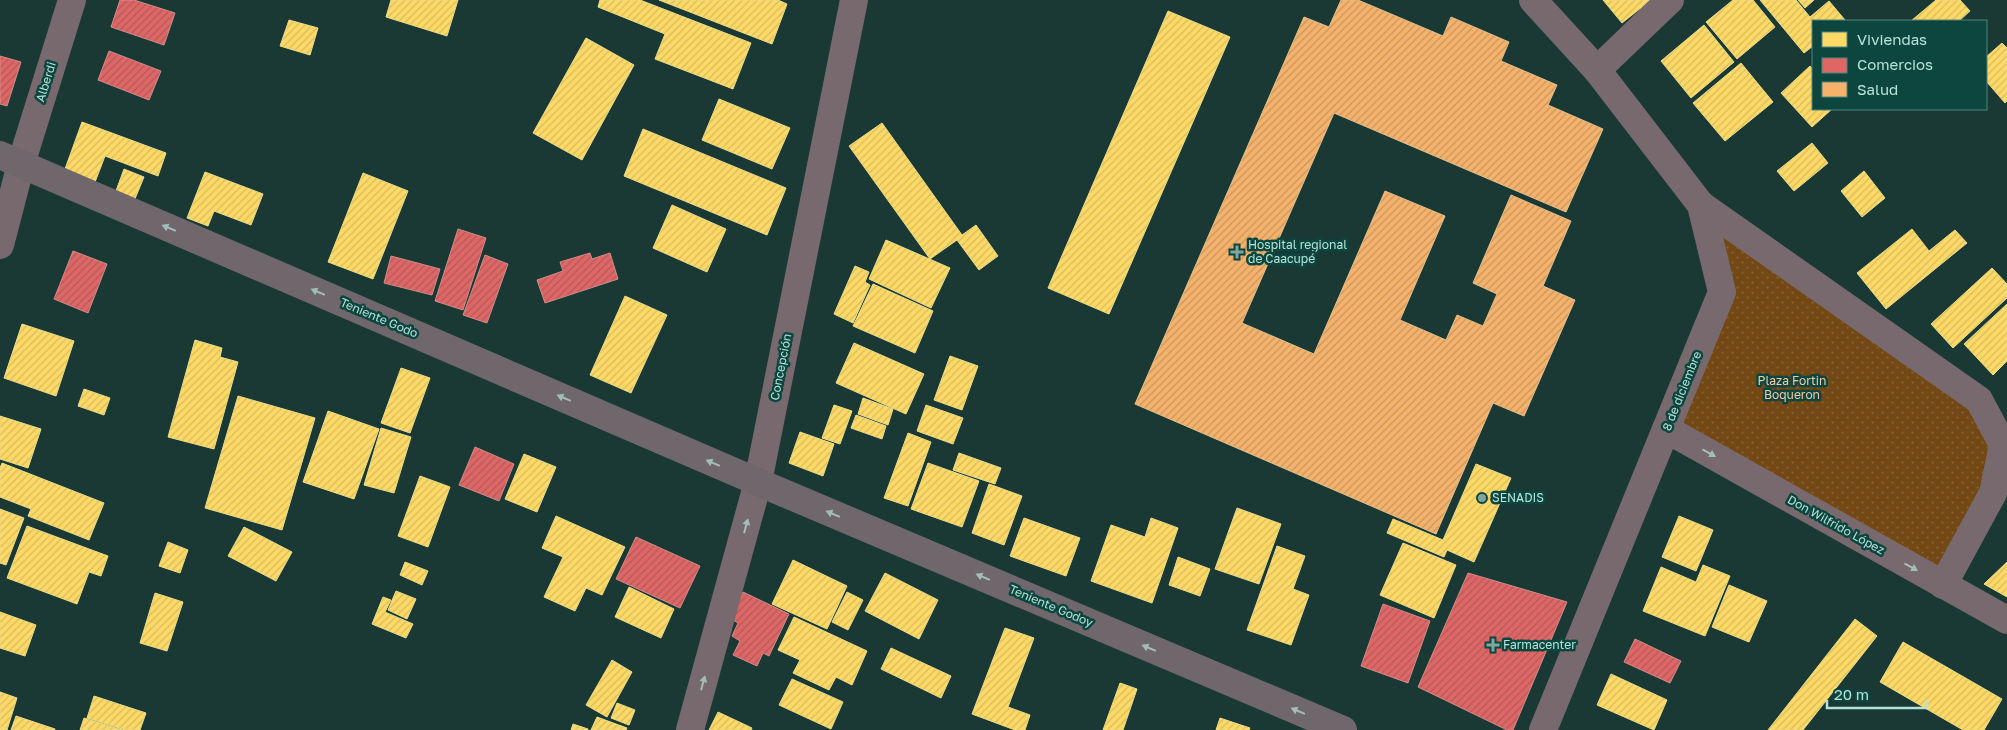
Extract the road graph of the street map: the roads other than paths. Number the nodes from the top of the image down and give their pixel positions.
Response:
1 (72, 0) edge
2 (854, 0) edge
3 (1533, 0) edge
4 (1670, 0) edge
5 (1597, 70) junction
6 (10, 160) edge
7 (1701, 205) junction
8 (0, 245) edge
9 (1666, 429) junction
10 (758, 482) junction
11 (1943, 585) junction
12 (2007, 620) edge
13 (690, 730) edge
14 (1343, 730) edge
15 (1544, 730) edge

1 - 6 street, Alberdi
2 - 10 street, Concepción
3 - 5 street, 8 de diciembre
4 - 5 street
5 - 7 street, 8 de diciembre
6 - 8 street, Alberdi
10 -> 6 main road, Teniente Godo
7 - 9 street, 8 de diciembre
7 - 11 street
9 -> 11 street, Don Wilfrido López
9 - 15 street, 8 de diciembre
13 -> 10 street, Concepción
14 -> 10 main road, Teniente Godoy
11 - 12 street, Don Wilfrido López

